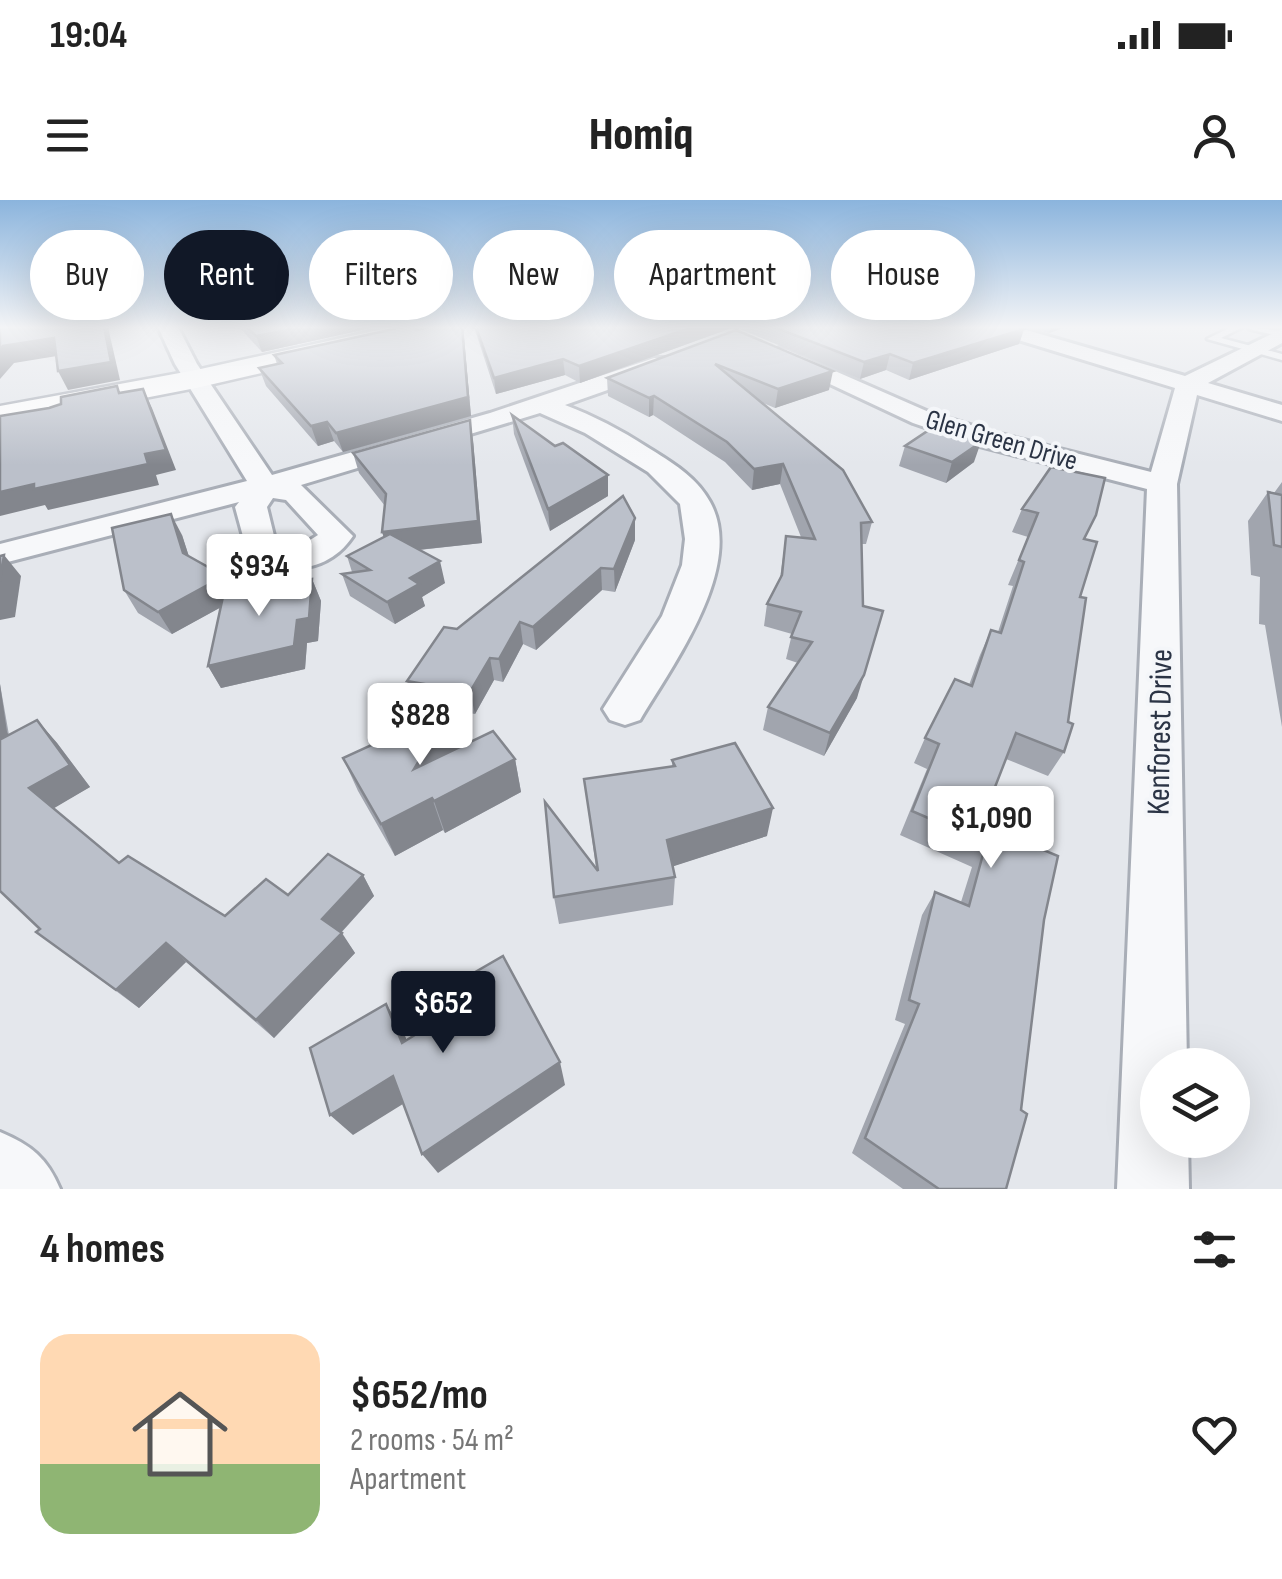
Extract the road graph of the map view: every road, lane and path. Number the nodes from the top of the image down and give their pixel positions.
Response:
1 (183, 373) edge
2 (186, 373) edge
3 (192, 373) edge
4 (635, 373) edge
5 (820, 373) edge
6 (1152, 373) edge
7 (1206, 373) edge
8 (1188, 384) junction
9 (0, 398) edge
10 (546, 406) junction
11 (1282, 413) edge
12 (0, 416) edge
13 (1162, 484) junction
14 (265, 487) junction
15 (0, 554) edge
16 (625, 709) dead end
17 (0, 1168) edge
18 (24, 1189) edge
19 (1152, 1189) edge

1 - 9 street
2 - 12 street
3 - 14 street
4 - 10 street
5 - 13 street, Glen Green Drive
6 - 8 street
7 - 8 street
8 - 11 street
8 - 13 street, Kenforest Drive
10 - 14 street
10 - 16 street
13 - 19 street, Kenforest Drive
14 - 15 street
17 - 18 street

